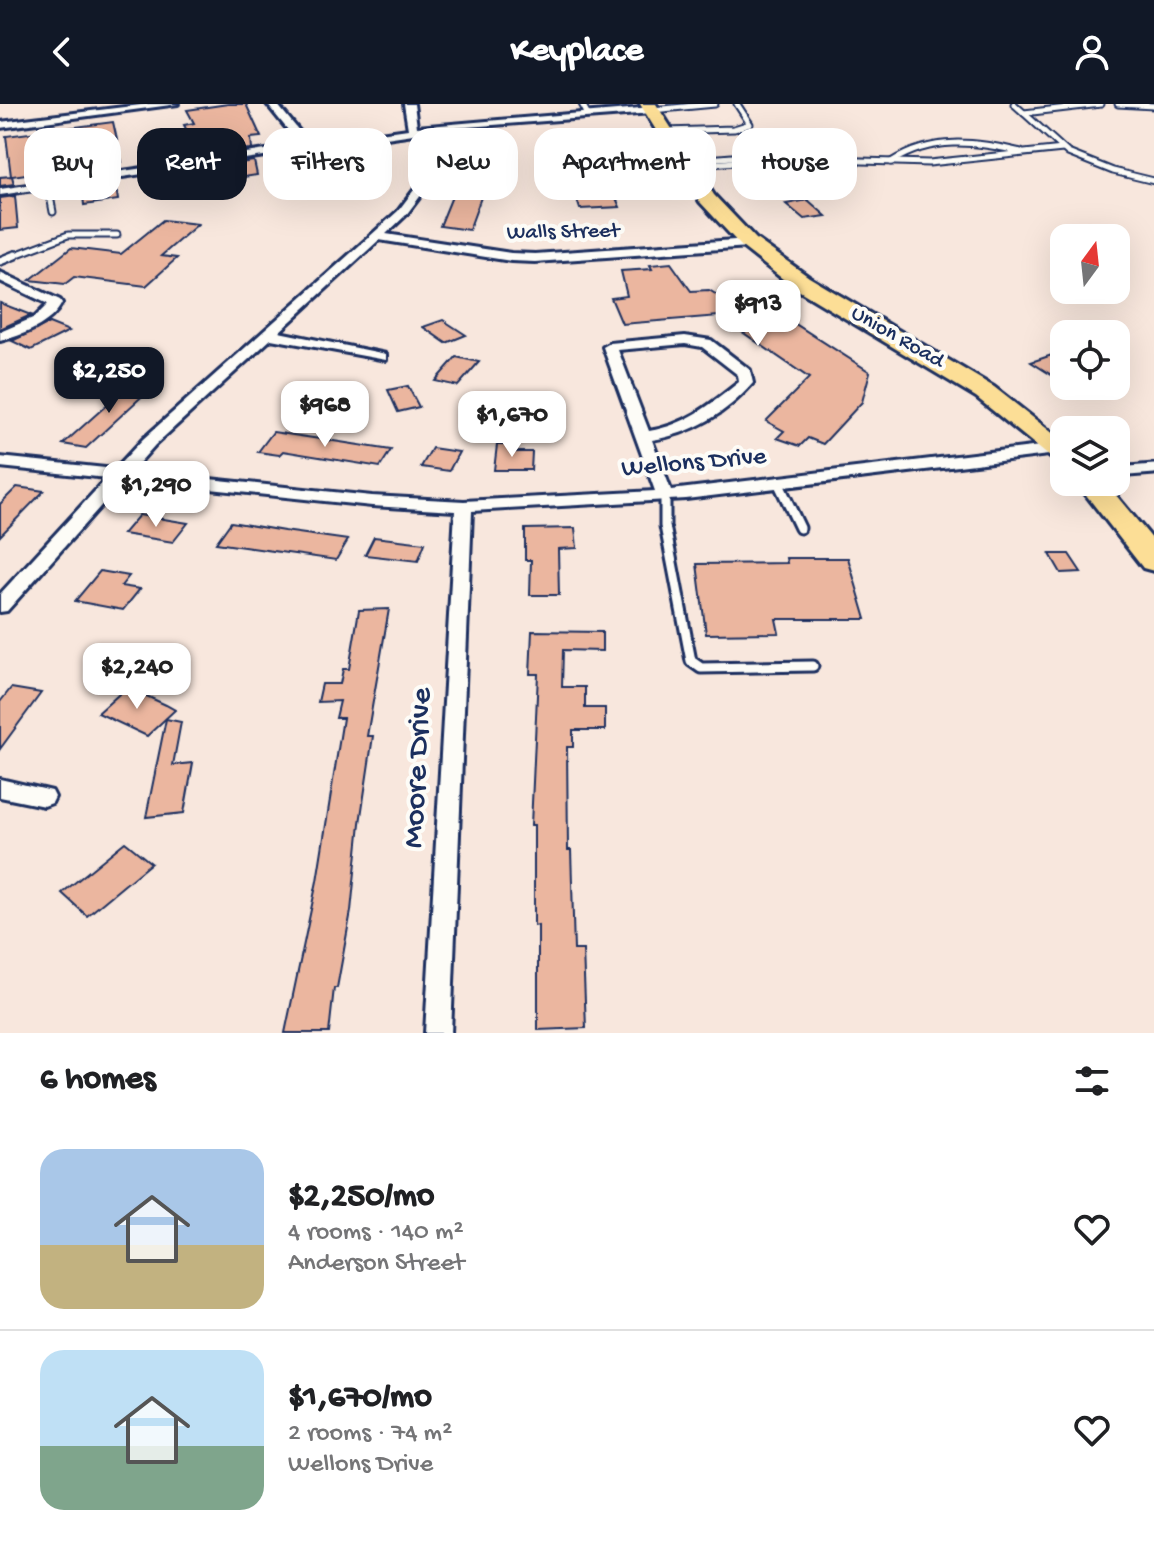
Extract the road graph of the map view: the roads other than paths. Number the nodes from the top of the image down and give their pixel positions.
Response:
1 (173, 104) edge
2 (272, 104) edge
3 (409, 104) edge
4 (715, 104) edge
5 (737, 104) edge
6 (1014, 104) edge
7 (1091, 104) edge
8 (1101, 104) edge
9 (1118, 104) edge
10 (1154, 106) edge
11 (650, 107) edge
12 (584, 109) edge
13 (1024, 113) junction
14 (0, 125) edge
15 (292, 128) edge
16 (413, 128) edge
17 (436, 128) edge
18 (663, 128) edge
19 (716, 130) edge
20 (1063, 149) junction
21 (263, 153) edge
22 (1028, 153) junction
23 (891, 162) junction
24 (716, 165) edge
25 (121, 174) edge
26 (1154, 181) edge
27 (24, 188) edge
28 (0, 192) edge
29 (51, 200) edge
30 (414, 200) edge
31 (710, 200) edge
32 (53, 212) dead end
33 (117, 235) dead end
34 (378, 236) junction
35 (749, 243) junction
36 (0, 261) edge
37 (0, 276) edge
38 (269, 334) junction
39 (0, 337) edge
40 (381, 357) dead end
41 (644, 436) junction
42 (1050, 443) edge
43 (1050, 453) edge
44 (0, 462) edge
45 (1154, 469) edge
46 (1130, 471) edge
47 (117, 475) junction
48 (778, 482) junction
49 (665, 495) junction
50 (1103, 496) edge
51 (464, 506) junction
52 (800, 528) dead end
53 (1150, 549) edge
54 (0, 606) edge
55 (813, 666) dead end
56 (0, 788) edge
57 (44, 797) dead end
58 (438, 1033) edge

1 - 14 street
2 - 15 street
3 - 16 street
4 - 11 lane
5 - 19 lane
6 - 13 lane
7 - 8 lane
7 - 13 lane
9 - 10 lane
11 - 12 street
11 - 18 main road, Union Road
12 - 17 street
13 - 20 lane
20 - 22 lane
20 - 26 lane
21 - 25 street
22 - 23 lane
22 - 23 lane
23 - 24 lane
27 - 28 street
29 - 32 lane
30 - 34 street
31 - 35 main road, Union Road
33 - 36 lane
34 - 35 street, Walls Street
34 - 38 street
35 - 42 main road, Union Road
37 - 39 street
38 - 40 street
38 - 47 street
41 - 41 street
41 - 49 street
43 - 48 street, Wellons Drive
44 - 47 street, Wellons Drive
45 - 46 lane
47 - 51 street, Wellons Drive
47 - 54 street
48 - 49 street, Wellons Drive
48 - 52 lane
49 - 51 street, Wellons Drive
49 - 55 lane
50 - 53 main road
51 - 58 street, Moore Drive
56 - 57 street

